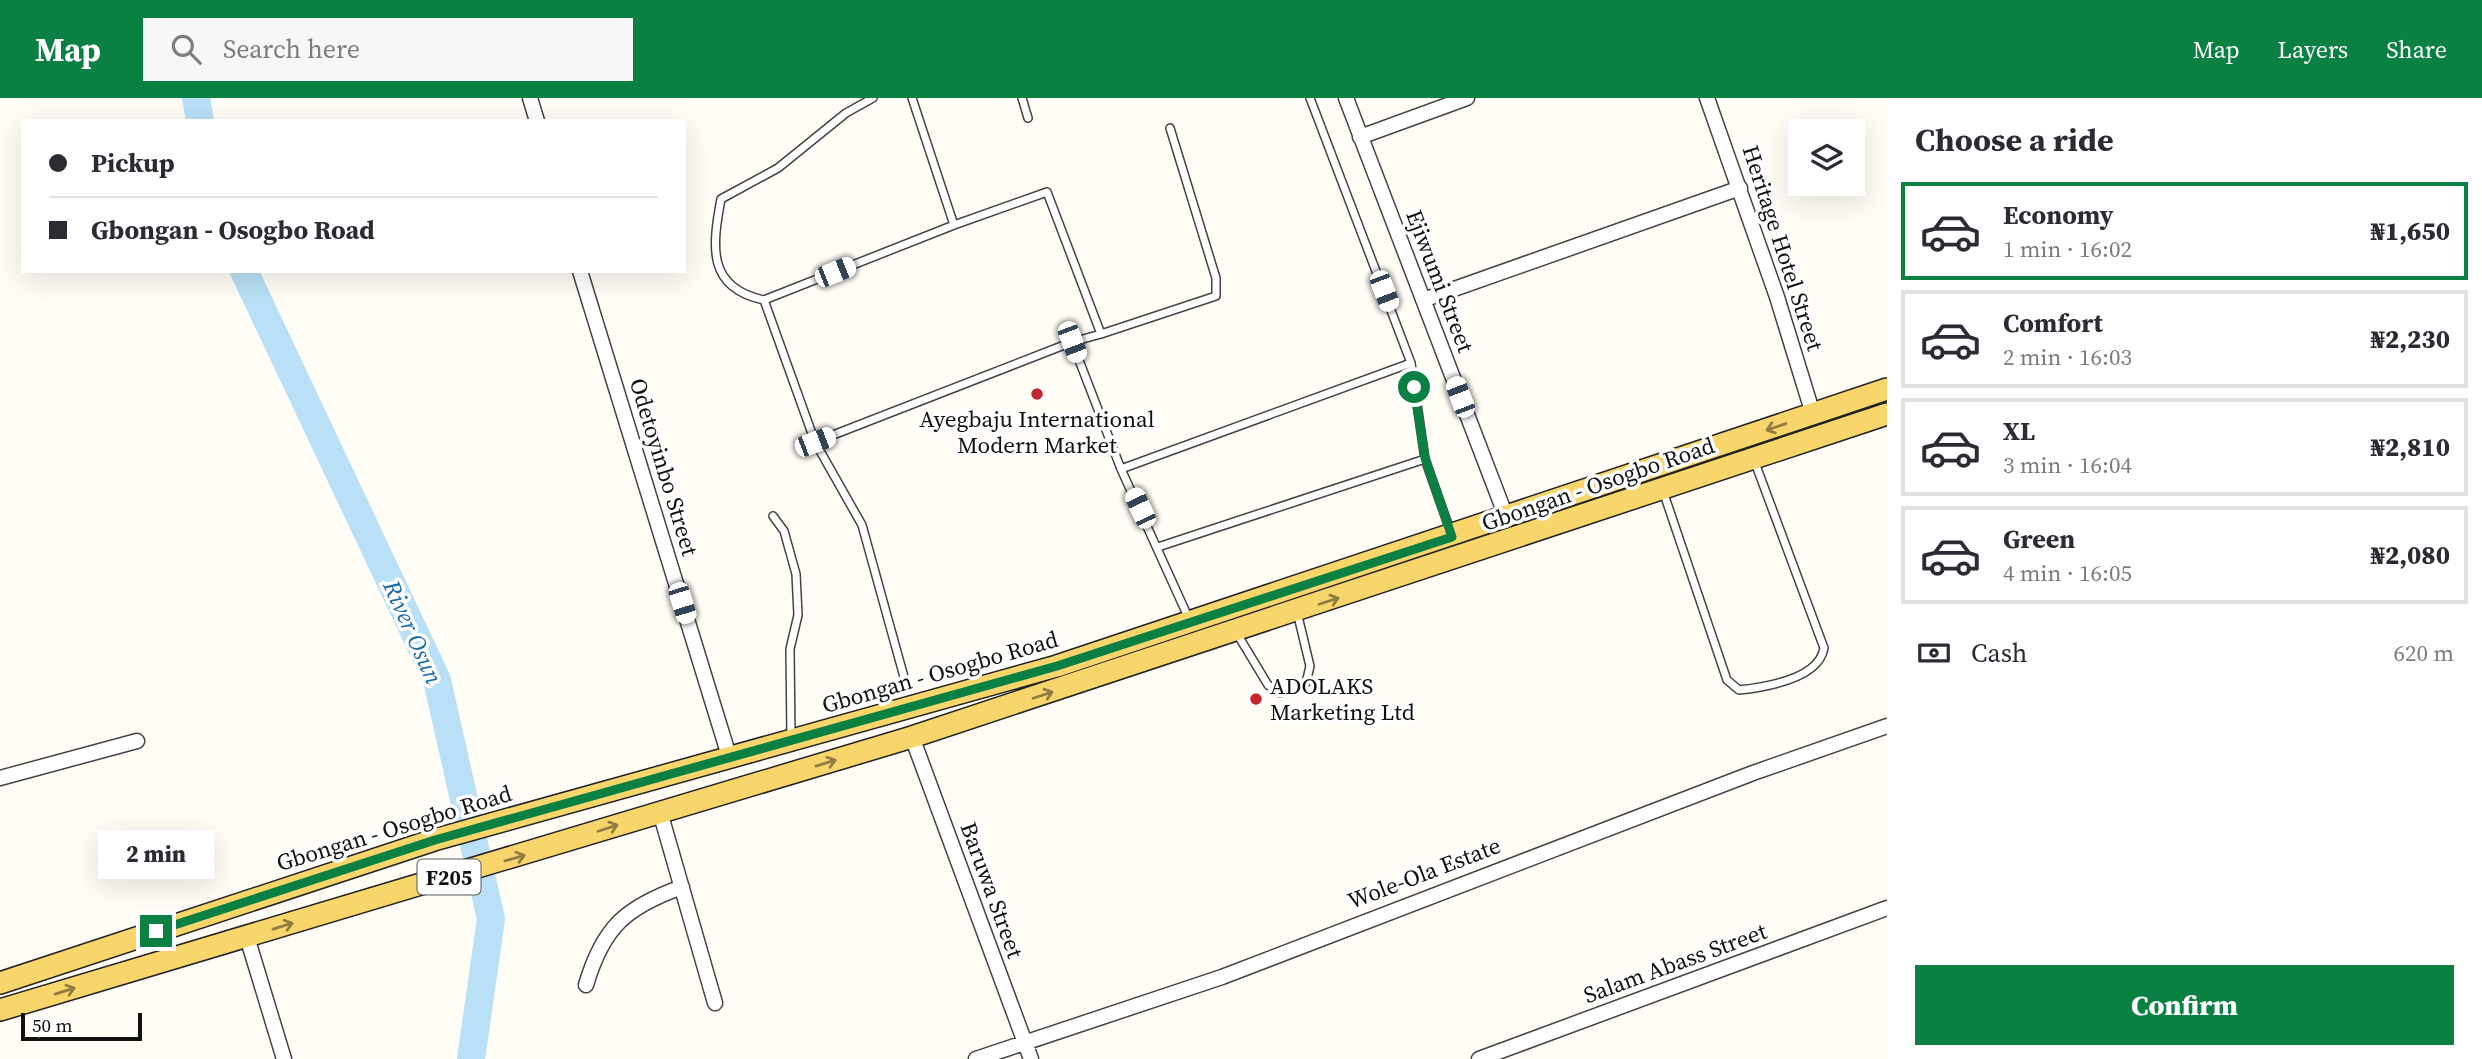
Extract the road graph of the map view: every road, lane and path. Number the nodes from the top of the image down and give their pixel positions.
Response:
1 (530, 98) edge
2 (873, 98) edge
3 (912, 98) edge
4 (1022, 98) edge
5 (1311, 98) edge
6 (1346, 98) edge
7 (1467, 98) edge
8 (1707, 98) edge
9 (1028, 118) dead end
10 (536, 119) edge
11 (1170, 128) dead end
12 (1360, 137) junction
13 (1741, 188) junction
14 (954, 225) junction
15 (581, 273) edge
16 (764, 300) junction
17 (1423, 300) junction
18 (1101, 334) junction
19 (1072, 342) junction
20 (1411, 363) junction
21 (1887, 390) edge
22 (1813, 414) junction
23 (1887, 414) edge
24 (815, 442) junction
25 (1425, 458) junction
26 (1754, 459) junction
27 (1121, 468) junction
28 (1662, 490) junction
29 (773, 516) dead end
30 (1507, 519) junction
31 (1452, 537) junction
32 (1158, 547) junction
33 (1297, 611) junction
34 (1191, 623) junction
35 (1236, 631) junction
36 (904, 677) dead end
37 (1887, 726) edge
38 (912, 737) junction
39 (137, 741) dead end
40 (792, 742) junction
41 (729, 756) junction
42 (0, 778) edge
43 (660, 811) junction
44 (682, 887) junction
45 (1887, 908) edge
46 (247, 937) junction
47 (0, 983) edge
48 (586, 985) dead end
49 (715, 1003) dead end
50 (0, 1010) edge
51 (1024, 1041) junction
52 (284, 1059) edge
53 (976, 1059) edge
54 (1031, 1059) edge
55 (1479, 1059) edge

1 - 10 street
2 - 16 lane
3 - 14 lane
4 - 9 lane
5 - 20 lane
6 - 12 street, Ejiwumi Street
7 - 12 street
8 - 13 street, Heritage Hotel Street
11 - 18 lane
12 - 17 street, Ejiwumi Street
13 - 17 street
13 - 22 street, Heritage Hotel Street
14 - 16 lane
14 - 18 lane
15 - 41 street, Odetoyinbo Street
16 - 24 lane
17 - 30 street, Ejiwumi Street
18 - 19 lane
19 - 24 lane
19 - 27 lane
20 - 25 lane
20 - 27 lane
21 - 22 main road, Gbongan - Osogbo Road / F205
22 -> 30 main road, Gbongan - Osogbo Road / F205
23 - 26 main road, Gbongan - Osogbo Road / F205
24 - 36 lane
25 - 31 lane
25 - 32 lane
26 - 28 main road, Gbongan - Osogbo Road / F205
26 - 28 lane
27 - 32 lane
33 -> 28 main road, Gbongan - Osogbo Road / F205
29 - 40 lane
30 - 31 main road, Gbongan - Osogbo Road / F205
31 - 34 main road, Gbongan - Osogbo Road / F205
32 - 34 lane
33 - 35 main road, Gbongan - Osogbo Road / F205
33 - 35 lane
34 - 40 main road, Gbongan - Osogbo Road / F205
38 -> 35 main road, Gbongan - Osogbo Road / F205
37 - 51 street, Wole-Ola Estate
43 -> 38 main road, Gbongan - Osogbo Road / F205
38 - 51 street, Baruwa Street
39 - 42 street
40 - 41 main road, Gbongan - Osogbo Road / F205
41 - 47 main road, Gbongan - Osogbo Road / F205
43 - 44 street
46 -> 43 main road, Gbongan - Osogbo Road / F205
44 - 48 street
44 - 49 street
45 - 55 street, Salam Abass Street
50 -> 46 main road, Gbongan - Osogbo Road / F205
46 - 52 street
51 - 53 street, Wole-Ola Estate
51 - 54 street, Baruwa Street

